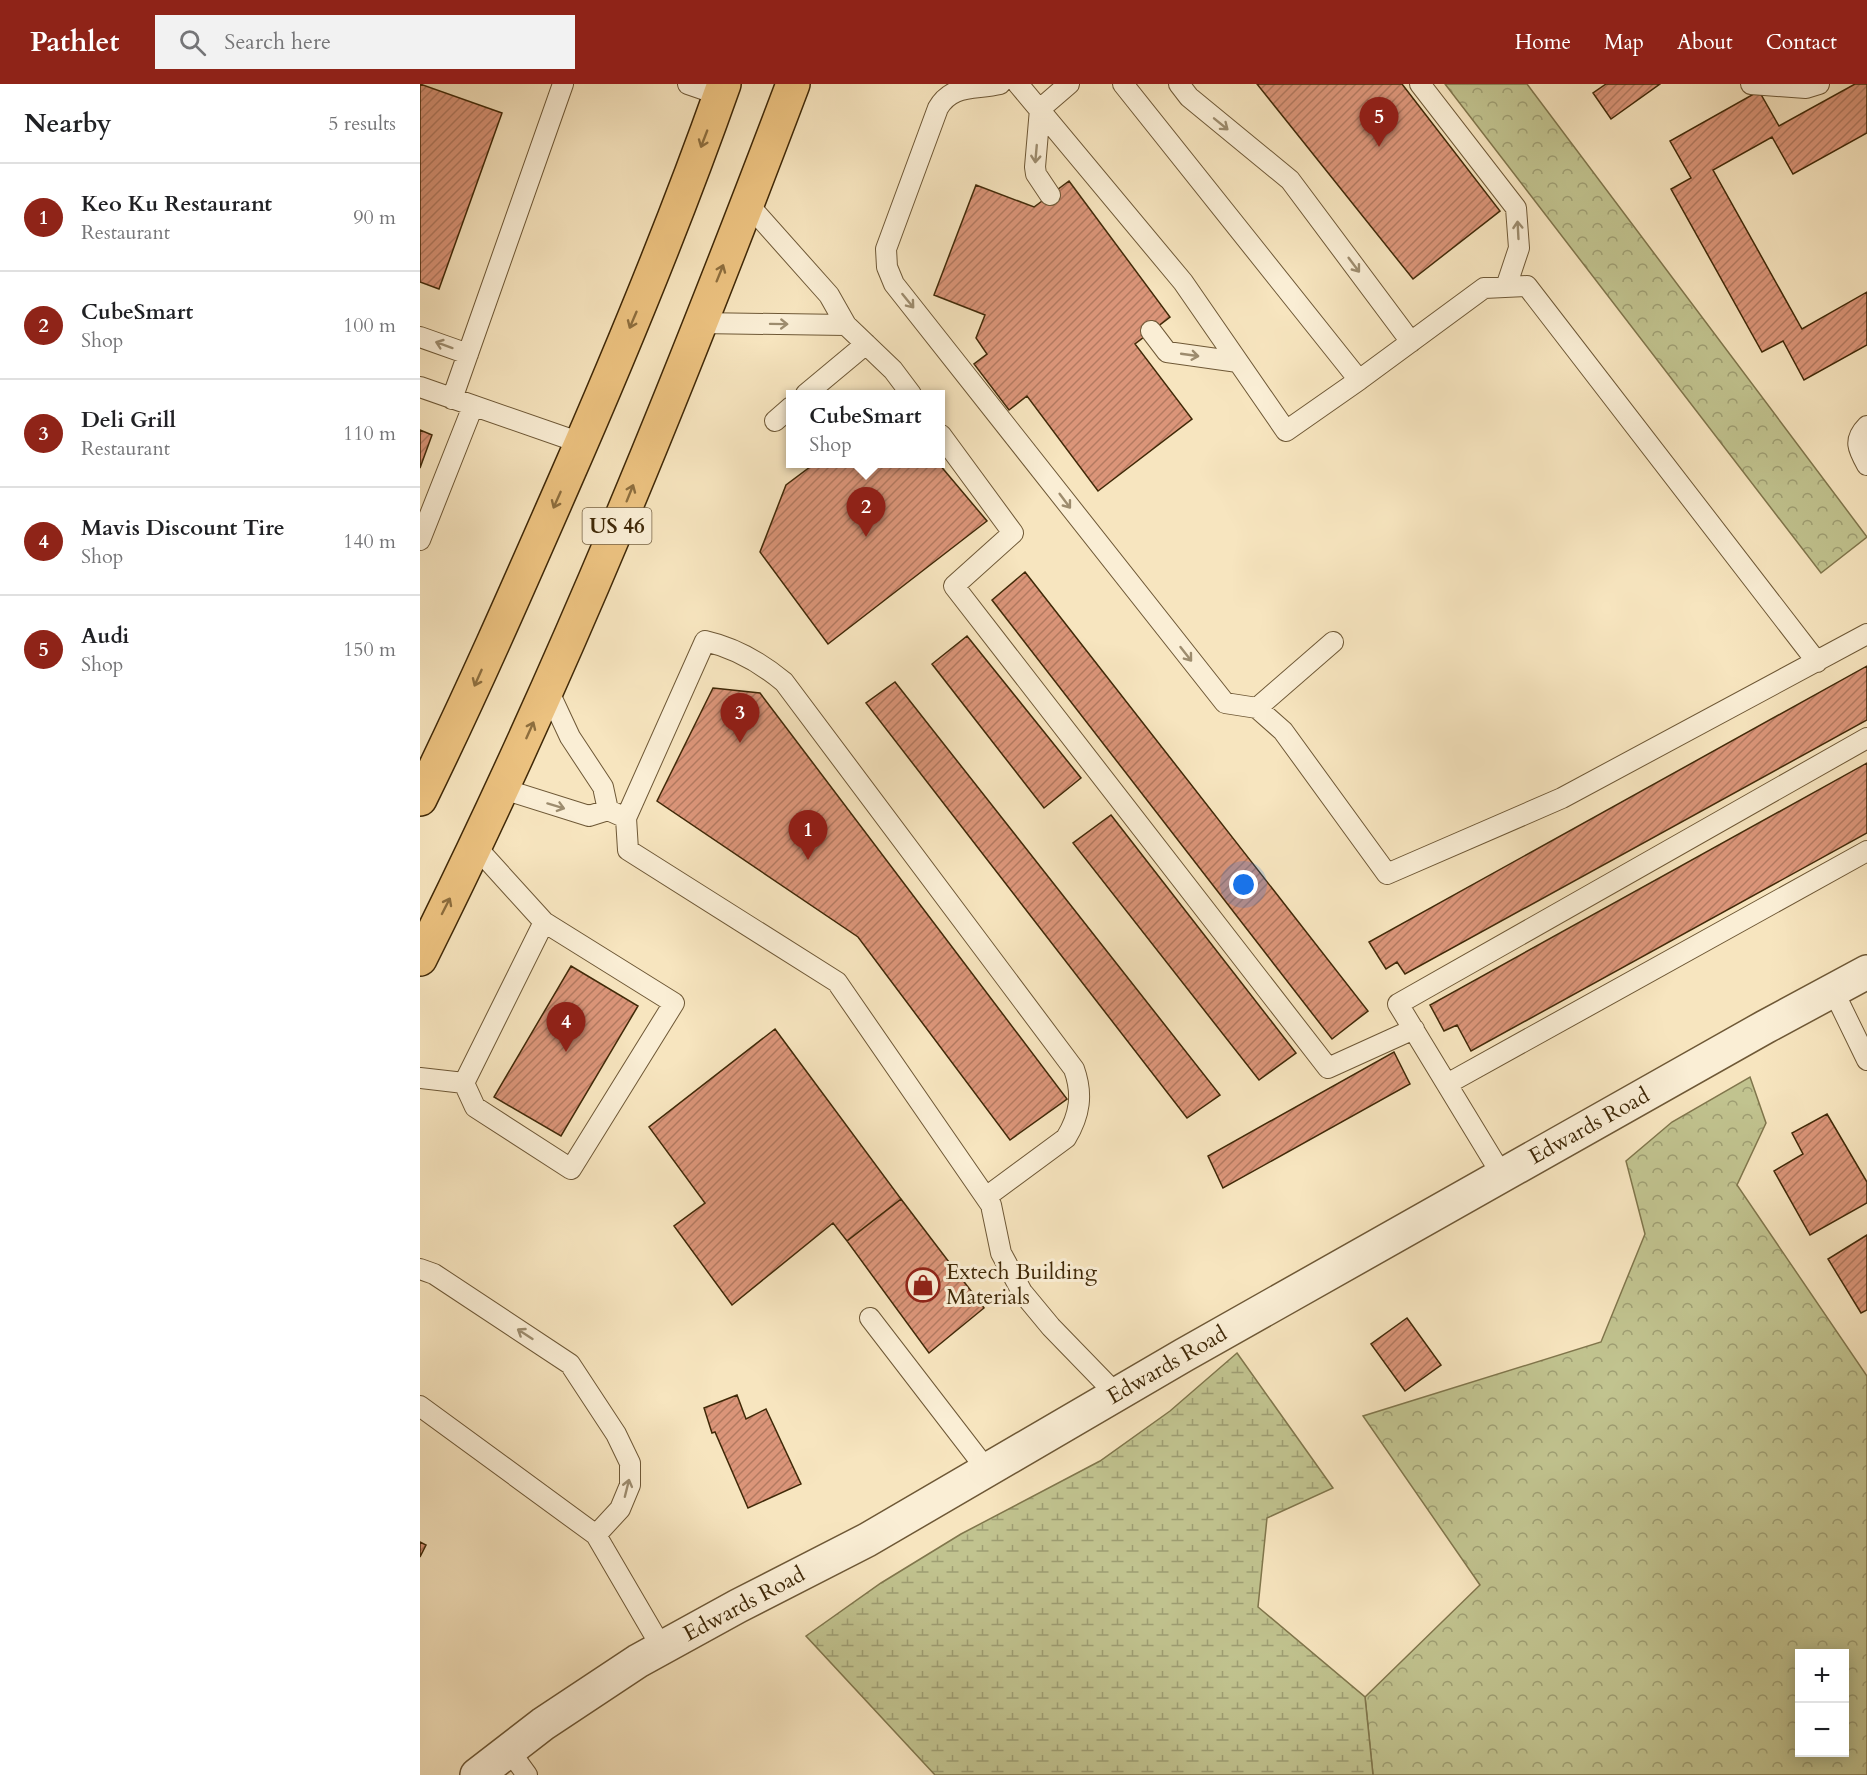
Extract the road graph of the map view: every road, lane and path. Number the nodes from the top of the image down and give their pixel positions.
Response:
1 (563, 84) edge
2 (688, 84) edge
3 (793, 84) edge
4 (1000, 84) edge
5 (1018, 84) edge
6 (1069, 84) edge
7 (1123, 84) edge
8 (1179, 84) edge
9 (1420, 84) edge
10 (1751, 84) edge
11 (1819, 84) edge
12 (722, 90) edge
13 (1040, 109) junction
14 (1050, 195) dead end
15 (748, 204) junction
16 (1506, 287) junction
17 (699, 323) junction
18 (846, 325) junction
19 (1151, 331) dead end
20 (420, 337) edge
21 (1411, 342) junction
22 (866, 344) junction
23 (468, 354) junction
24 (1238, 362) junction
25 (1359, 380) junction
26 (420, 387) edge
27 (811, 390) edge
28 (908, 390) edge
29 (452, 399) junction
30 (473, 406) junction
31 (786, 411) edge
32 (775, 421) dead end
33 (1867, 426) edge
34 (945, 440) edge
35 (582, 443) junction
36 (1867, 465) edge
37 (420, 540) edge
38 (1867, 634) edge
39 (1333, 642) dead end
40 (1816, 662) junction
41 (548, 690) junction
42 (1257, 708) junction
43 (1867, 738) edge
44 (503, 789) junction
45 (420, 799) edge
46 (617, 814) junction
47 (476, 847) junction
48 (1867, 851) edge
49 (544, 922) junction
50 (420, 959) edge
51 (1867, 972) edge
52 (1833, 990) junction
53 (1414, 1029) junction
54 (1867, 1060) edge
55 (420, 1078) edge
56 (464, 1083) junction
57 (1447, 1084) junction
58 (1502, 1175) junction
59 (986, 1197) junction
60 (420, 1269) edge
61 (870, 1318) dead end
62 (1116, 1394) junction
63 (420, 1406) edge
64 (987, 1470) junction
65 (596, 1535) junction
66 (662, 1648) junction
67 (518, 1763) edge
68 (477, 1775) edge

1 - 23 lane
2 - 12 lane
3 - 15 highway, US 46
4 -> 42 lane
5 - 13 lane
6 - 13 lane
7 - 25 lane
8 -> 21 lane
16 -> 9 lane
10 - 11 lane
12 -> 35 highway, US 46
13 -> 14 lane
13 - 24 lane
17 -> 15 highway, US 46
15 - 18 lane
16 - 21 lane
16 - 40 lane
17 -> 18 lane
41 -> 17 highway, US 46
18 - 22 lane
19 -> 24 lane
23 -> 20 lane
21 - 25 lane
22 - 27 lane
22 - 28 lane
23 - 29 lane
24 - 25 lane
26 - 29 lane
29 - 30 lane
30 - 35 lane
30 - 37 lane
31 - 32 lane
33 - 36 lane
34 - 53 lane
35 -> 45 highway, US 46
38 - 40 lane
39 - 42 lane
40 - 42 lane
44 -> 41 highway, US 46
41 - 46 lane
43 - 53 lane
44 -> 46 lane
44 - 47 highway, US 46
46 - 59 lane
46 - 59 lane
47 - 49 lane
50 -> 47 highway, US 46
48 - 57 lane
49 - 56 lane
49 - 56 lane
51 - 52 street, Edwards Road
52 - 54 lane
52 - 58 street, Edwards Road
53 - 57 lane
55 - 56 lane
57 - 58 lane
58 - 62 street, Edwards Road
59 - 62 lane
65 -> 60 lane
61 - 64 lane
62 - 64 street, Edwards Road
63 - 65 lane
64 - 66 street, Edwards Road
65 - 66 lane
66 - 67 street, Edwards Road
67 - 68 street, Edwards Road

